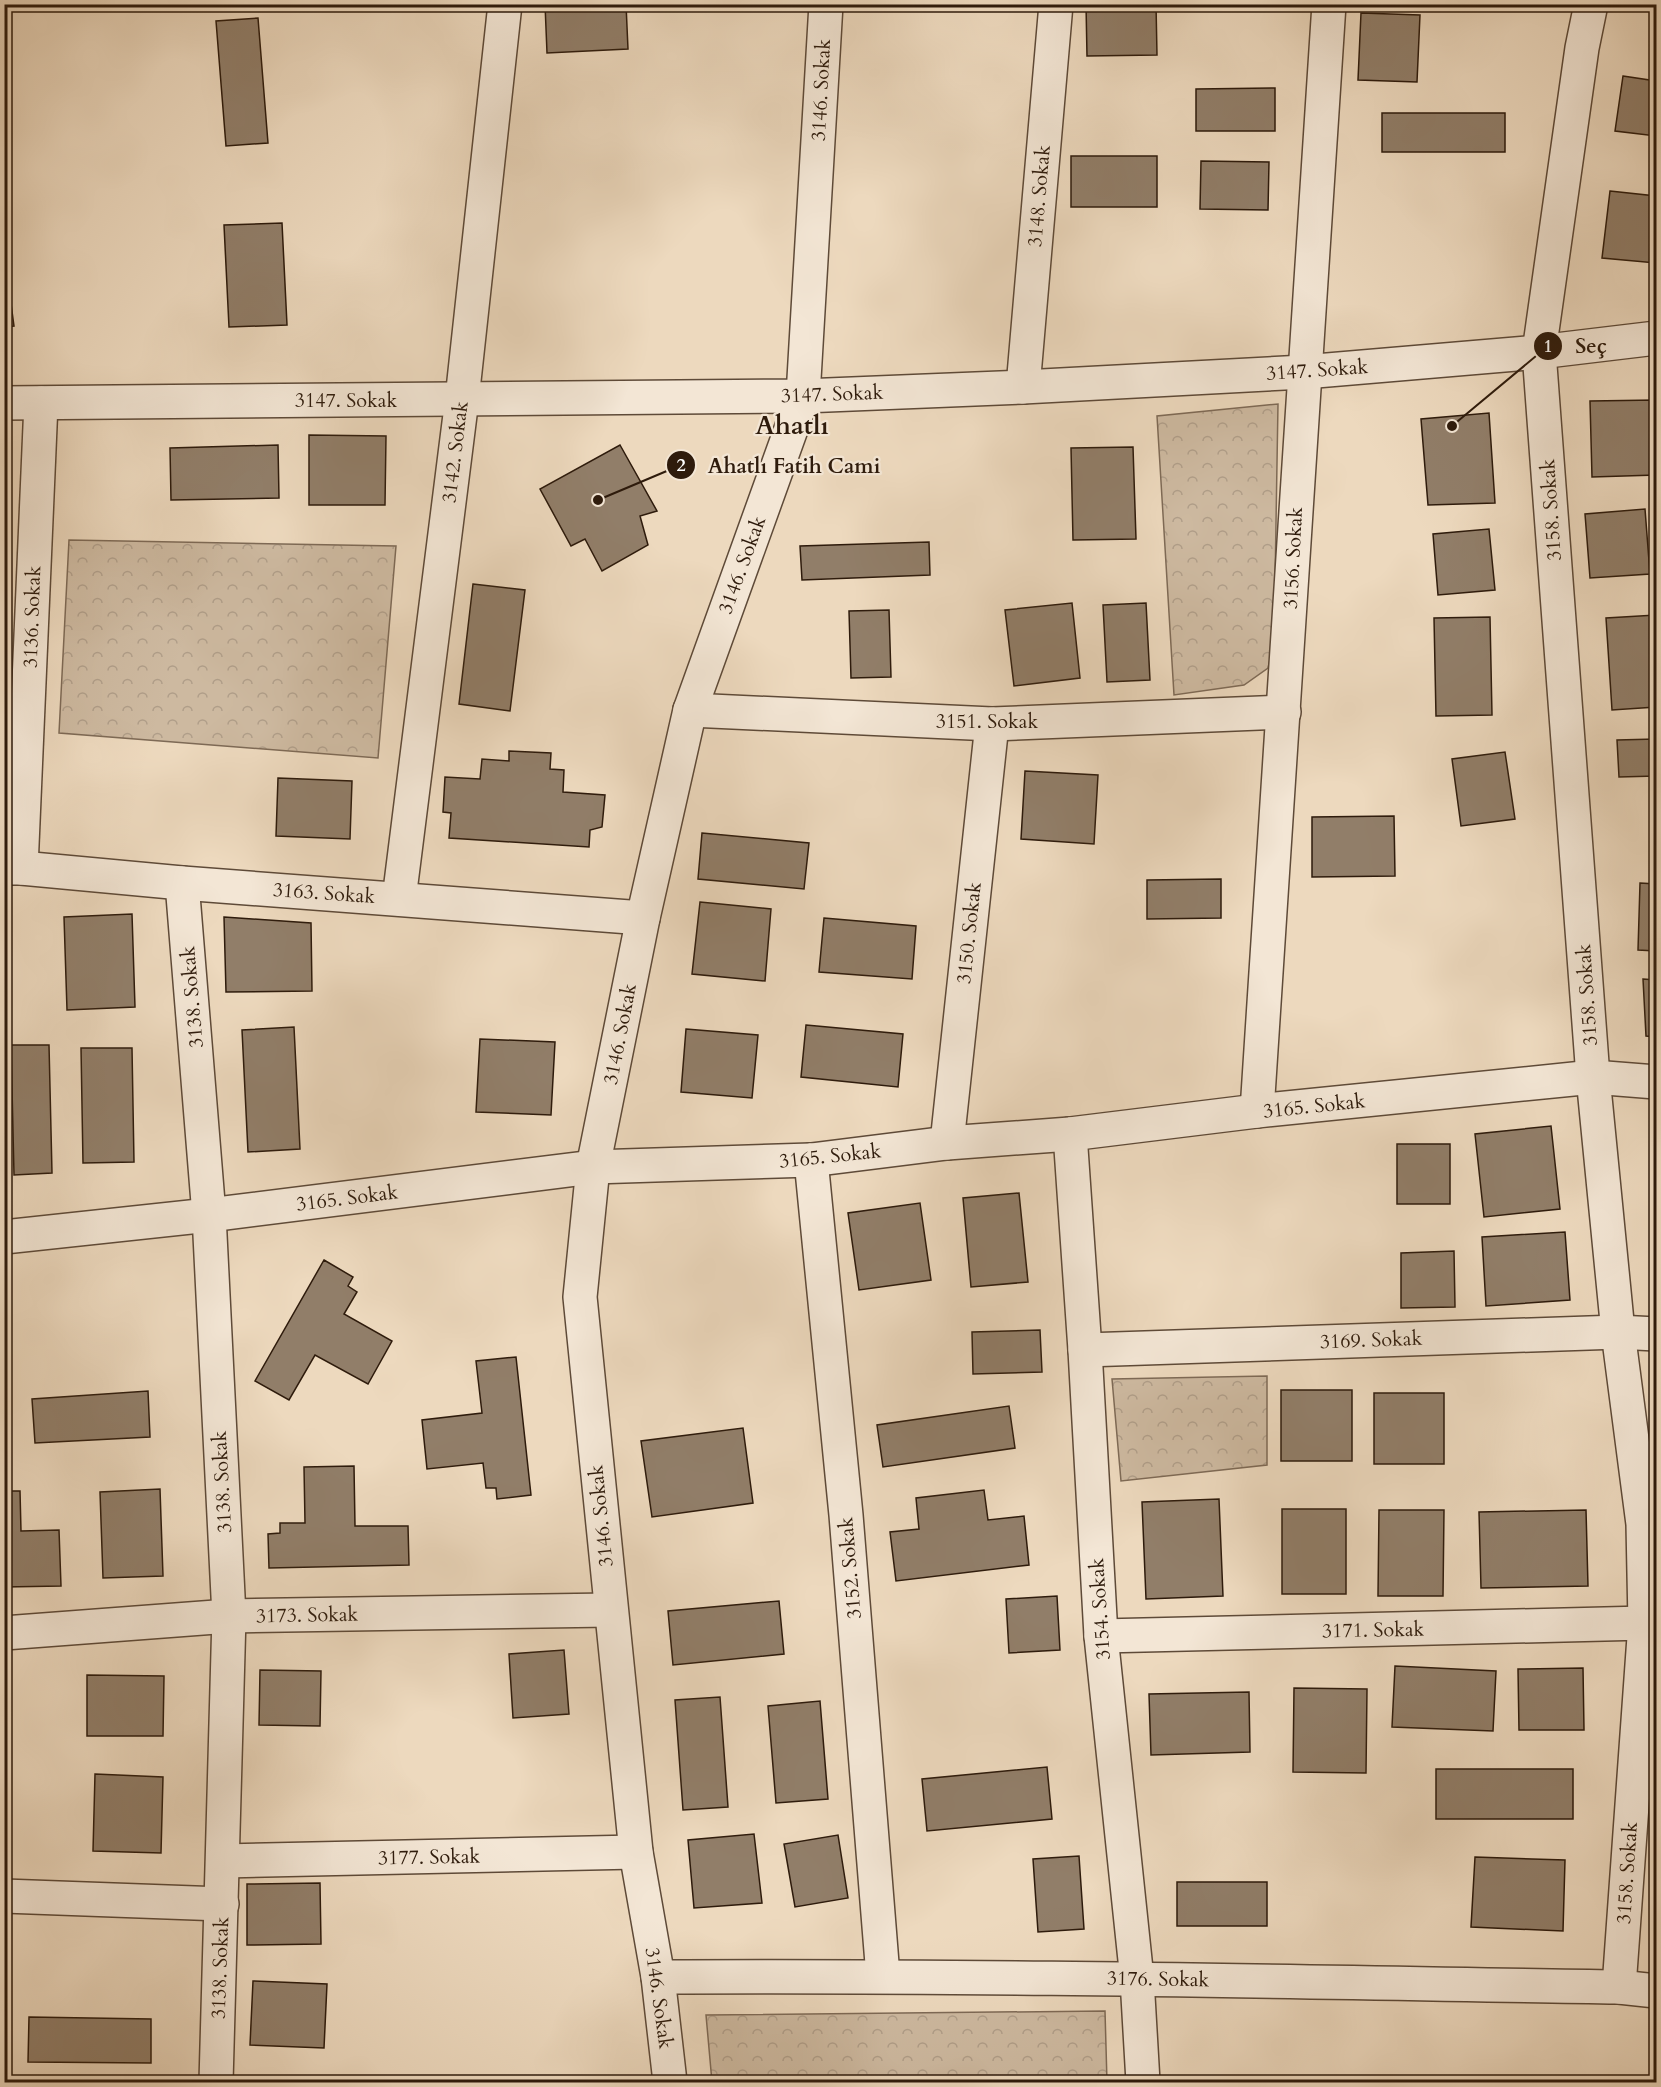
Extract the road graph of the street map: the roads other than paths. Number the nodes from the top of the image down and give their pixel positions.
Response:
1 (505, 4) edge
2 (826, 4) edge
3 (1056, 4) edge
4 (1329, 4) edge
5 (1591, 4) edge
6 (1656, 338) edge
7 (1539, 352) junction
8 (1305, 372) junction
9 (1023, 387) junction
10 (803, 396) junction
11 (462, 399) junction
12 (4, 403) edge
13 (41, 403) junction
14 (690, 710) junction
15 (1284, 712) junction
16 (992, 724) junction
17 (13, 868) edge
18 (183, 883) junction
19 (399, 898) junction
20 (643, 918) junction
21 (1593, 1077) junction
22 (1656, 1082) edge
23 (1257, 1111) junction
24 (1070, 1134) junction
25 (947, 1143) junction
26 (811, 1160) junction
27 (593, 1167) junction
28 (209, 1215) junction
29 (4, 1237) edge
30 (1618, 1332) junction
31 (1656, 1334) edge
32 (1085, 1350) junction
33 (610, 1610) junction
34 (229, 1616) junction
35 (1646, 1623) junction
36 (4, 1633) edge
37 (1101, 1636) junction
38 (636, 1852) junction
39 (223, 1862) junction
40 (4, 1896) edge
41 (222, 1904) junction
42 (883, 1976) junction
43 (658, 1977) junction
44 (1137, 1979) junction
45 (1619, 1987) junction
46 (1656, 1991) edge
47 (216, 2082) edge
48 (670, 2082) edge
49 (1143, 2082) edge

1 - 11 street, 3142. Sokak
2 - 10 street, 3146. Sokak
3 - 9 street, 3148. Sokak
4 - 8 street, 3156. Sokak
5 - 7 street, 3158. Sokak
6 - 7 street, 3147. Sokak
7 - 8 street, 3147. Sokak
7 - 21 street, 3158. Sokak
8 - 9 street, 3147. Sokak
8 - 15 street, 3156. Sokak
9 - 10 street, 3147. Sokak
10 - 11 street, 3147. Sokak
10 - 14 street, 3146. Sokak
11 - 13 street, 3147. Sokak
11 - 19 street, 3142. Sokak
12 - 13 street, 3147. Sokak
13 - 17 street, 3136. Sokak
14 - 16 street, 3151. Sokak
14 - 20 street, 3146. Sokak
15 - 16 street, 3151. Sokak
15 - 23 street, 3156. Sokak
16 - 25 street, 3150. Sokak
17 - 18 street, 3163. Sokak
18 - 19 street, 3163. Sokak
18 - 28 street, 3138. Sokak
19 - 20 street, 3163. Sokak
20 - 27 street, 3146. Sokak
21 - 22 street, 3165. Sokak
21 - 23 street, 3165. Sokak
21 - 30 street, 3158. Sokak
23 - 24 street, 3165. Sokak
24 - 25 street, 3165. Sokak
24 - 32 street, 3154. Sokak
25 - 26 street, 3165. Sokak
26 - 27 street, 3165. Sokak
26 - 42 street, 3152. Sokak
27 - 28 street, 3165. Sokak
27 - 33 street, 3146. Sokak
28 - 29 street, 3165. Sokak
28 - 34 street, 3138. Sokak
30 - 31 street, 3169. Sokak
30 - 32 street, 3169. Sokak
30 - 35 street, 3158. Sokak
32 - 37 street, 3154. Sokak
33 - 34 street, 3173. Sokak
33 - 38 street, 3146. Sokak
34 - 36 street, 3173. Sokak
34 - 39 street, 3138. Sokak
35 - 37 street, 3171. Sokak
35 - 45 street, 3158. Sokak
37 - 44 street, 3154. Sokak
38 - 39 street, 3177. Sokak
38 - 43 street, 3146. Sokak
39 - 41 street, 3138. Sokak
40 - 41 street
41 - 47 street, 3138. Sokak
42 - 43 street, 3176. Sokak
42 - 44 street, 3176. Sokak
43 - 48 street, 3146. Sokak
44 - 45 street, 3176. Sokak
44 - 49 street, 3154. Sokak
45 - 46 street, 3176. Sokak

